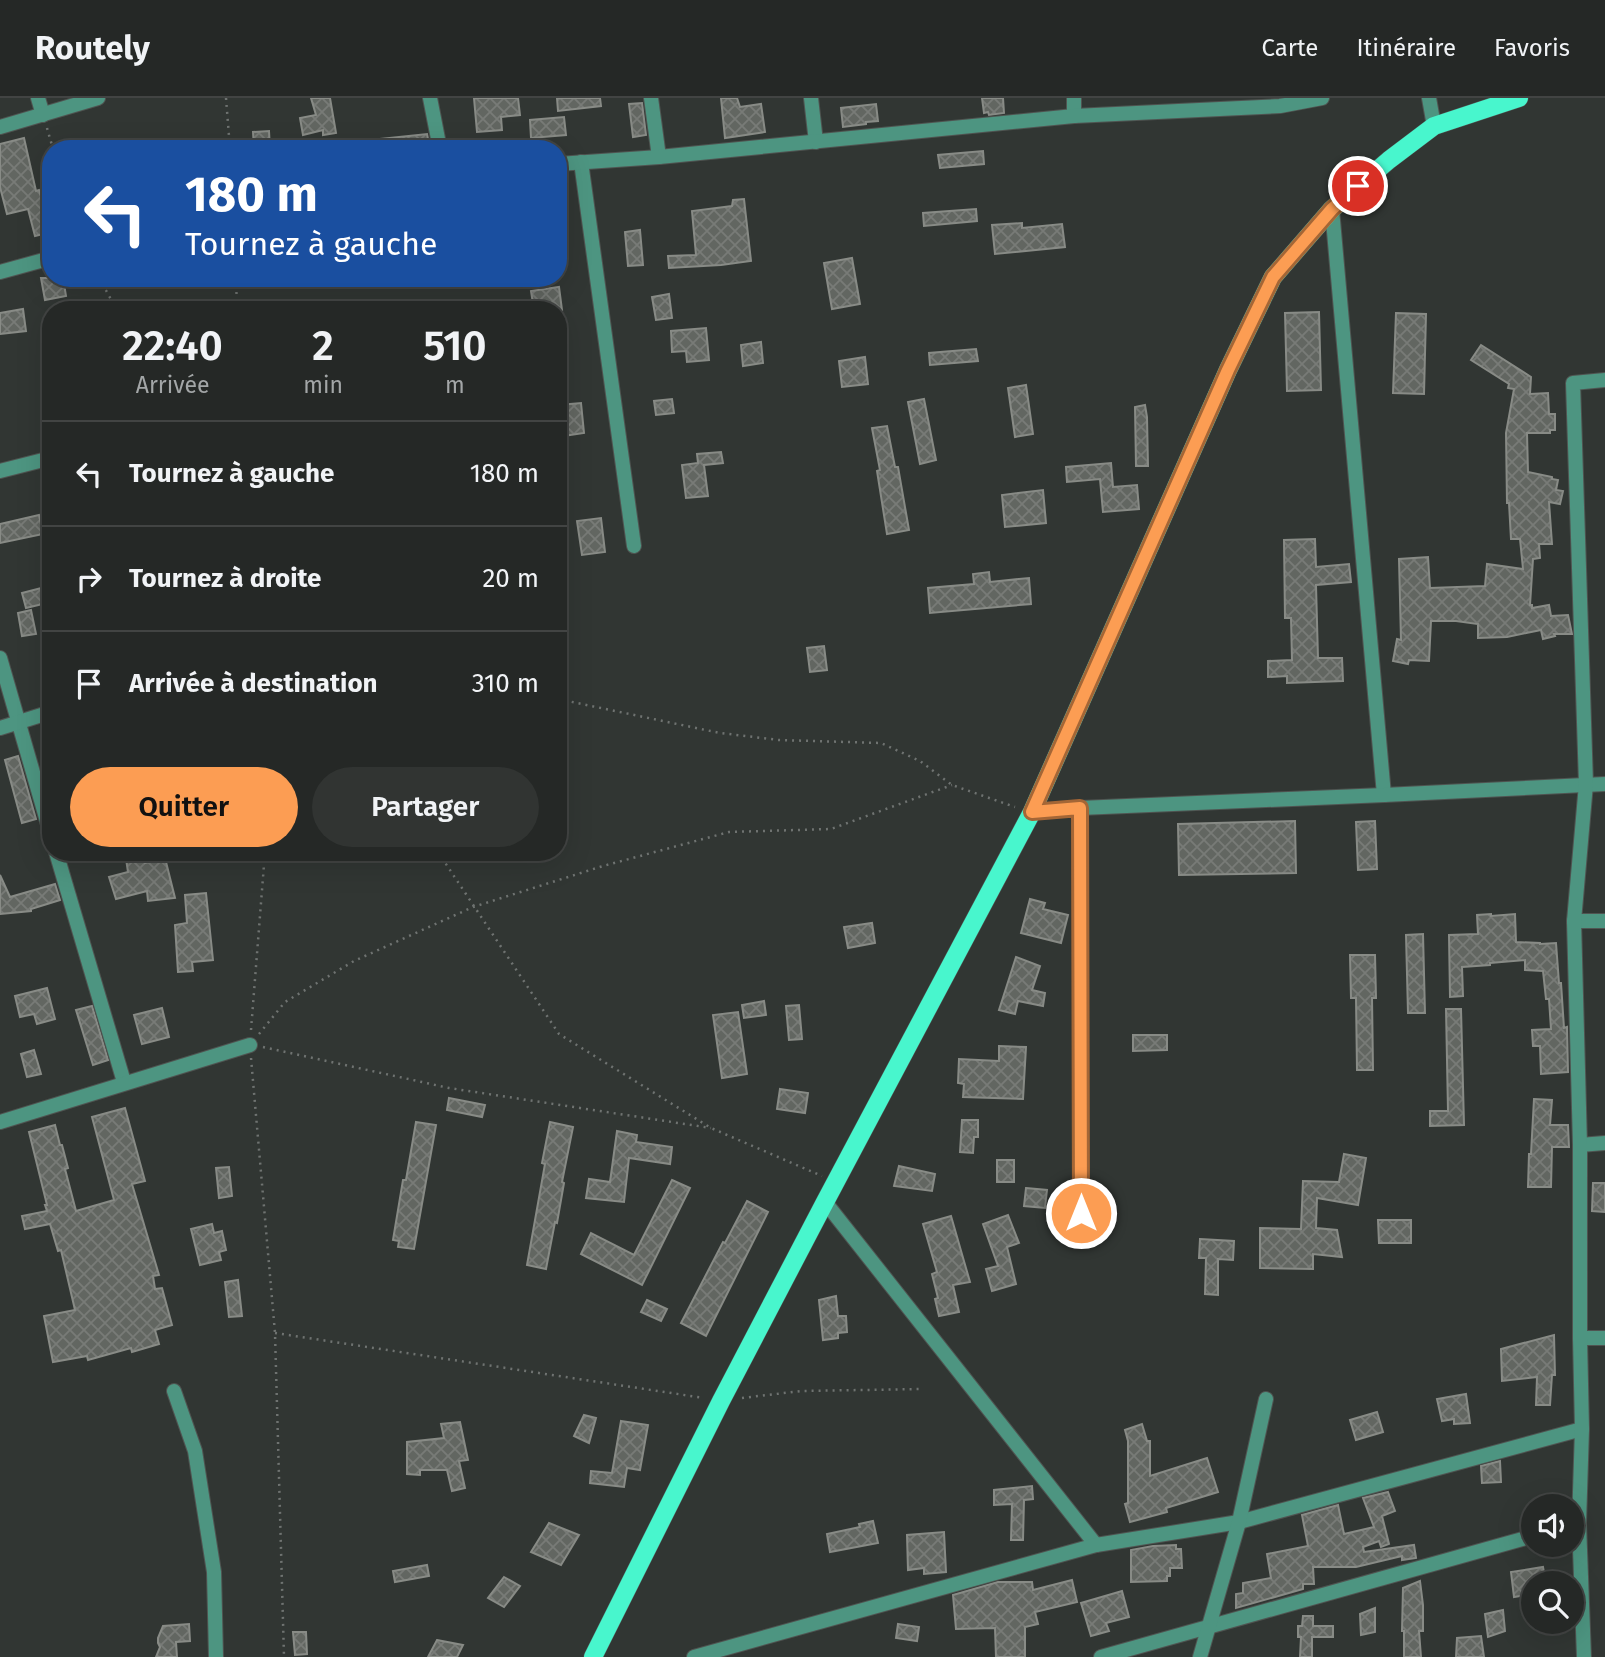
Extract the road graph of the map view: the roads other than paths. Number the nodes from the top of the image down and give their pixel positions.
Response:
1 (38, 98) edge
2 (98, 98) edge
3 (430, 98) edge
4 (650, 98) edge
5 (811, 98) edge
6 (1074, 98) edge
7 (1322, 98) edge
8 (1429, 98) edge
9 (1519, 98) edge
10 (1279, 102) edge
11 (43, 115) junction
12 (1074, 116) junction
13 (0, 127) edge
14 (1434, 127) junction
15 (438, 140) edge
16 (816, 142) junction
17 (659, 157) junction
18 (581, 162) junction
19 (567, 163) edge
20 (1332, 209) junction
21 (42, 260) edge
22 (0, 272) edge
23 (1605, 380) edge
24 (42, 460) edge
25 (0, 471) edge
26 (634, 546) dead end
27 (0, 658) edge
28 (42, 715) edge
29 (17, 722) junction
30 (0, 728) edge
31 (1587, 784) junction
32 (1605, 784) edge
33 (1384, 795) junction
34 (42, 805) edge
35 (1080, 808) junction
36 (1032, 812) junction
37 (59, 861) edge
38 (1605, 920) edge
39 (1574, 921) junction
40 (250, 1045) road end
41 (124, 1082) junction
42 (0, 1122) edge
43 (1605, 1143) edge
44 (1580, 1145) junction
45 (825, 1202) junction
46 (1081, 1213) dead end
47 (1580, 1338) junction
48 (1605, 1339) edge
49 (174, 1391) dead end
50 (1266, 1399) dead end
51 (1582, 1429) junction
52 (1577, 1494) edge
53 (1239, 1522) junction
54 (1521, 1539) edge
55 (1096, 1545) junction
56 (1577, 1557) edge
57 (1208, 1627) junction
58 (216, 1657) edge
59 (593, 1657) edge
60 (694, 1657) edge
61 (1101, 1657) edge
62 (1200, 1657) edge
63 (1584, 1657) edge

1 - 11 street
2 - 11 street
3 - 15 street
4 - 17 street
5 - 16 street
6 - 12 street
7 - 10 street
8 - 14 street
9 - 14 main road
10 - 12 street
11 - 13 street
12 - 16 street
14 - 20 main road
16 - 17 street
17 - 18 street
18 - 19 street
18 - 26 street
20 - 33 street
20 - 36 main road
21 - 22 street
23 - 31 street
24 - 25 street
27 - 29 street
28 - 29 street
29 - 30 street
29 - 34 street
31 - 32 street
31 - 33 street
31 - 39 street
33 - 35 street
35 - 36 street
35 - 46 street
36 - 45 main road
37 - 41 street
38 - 39 street
39 - 44 street
40 - 41 street
41 - 42 street
43 - 44 street
44 - 47 street
45 - 55 street
45 - 59 main road
47 - 48 street
47 - 51 street
49 - 58 street
50 - 53 street
51 - 52 street
51 - 53 street
53 - 55 street
53 - 57 street
54 - 57 street
55 - 60 street
56 - 63 street
57 - 61 street
57 - 62 street

